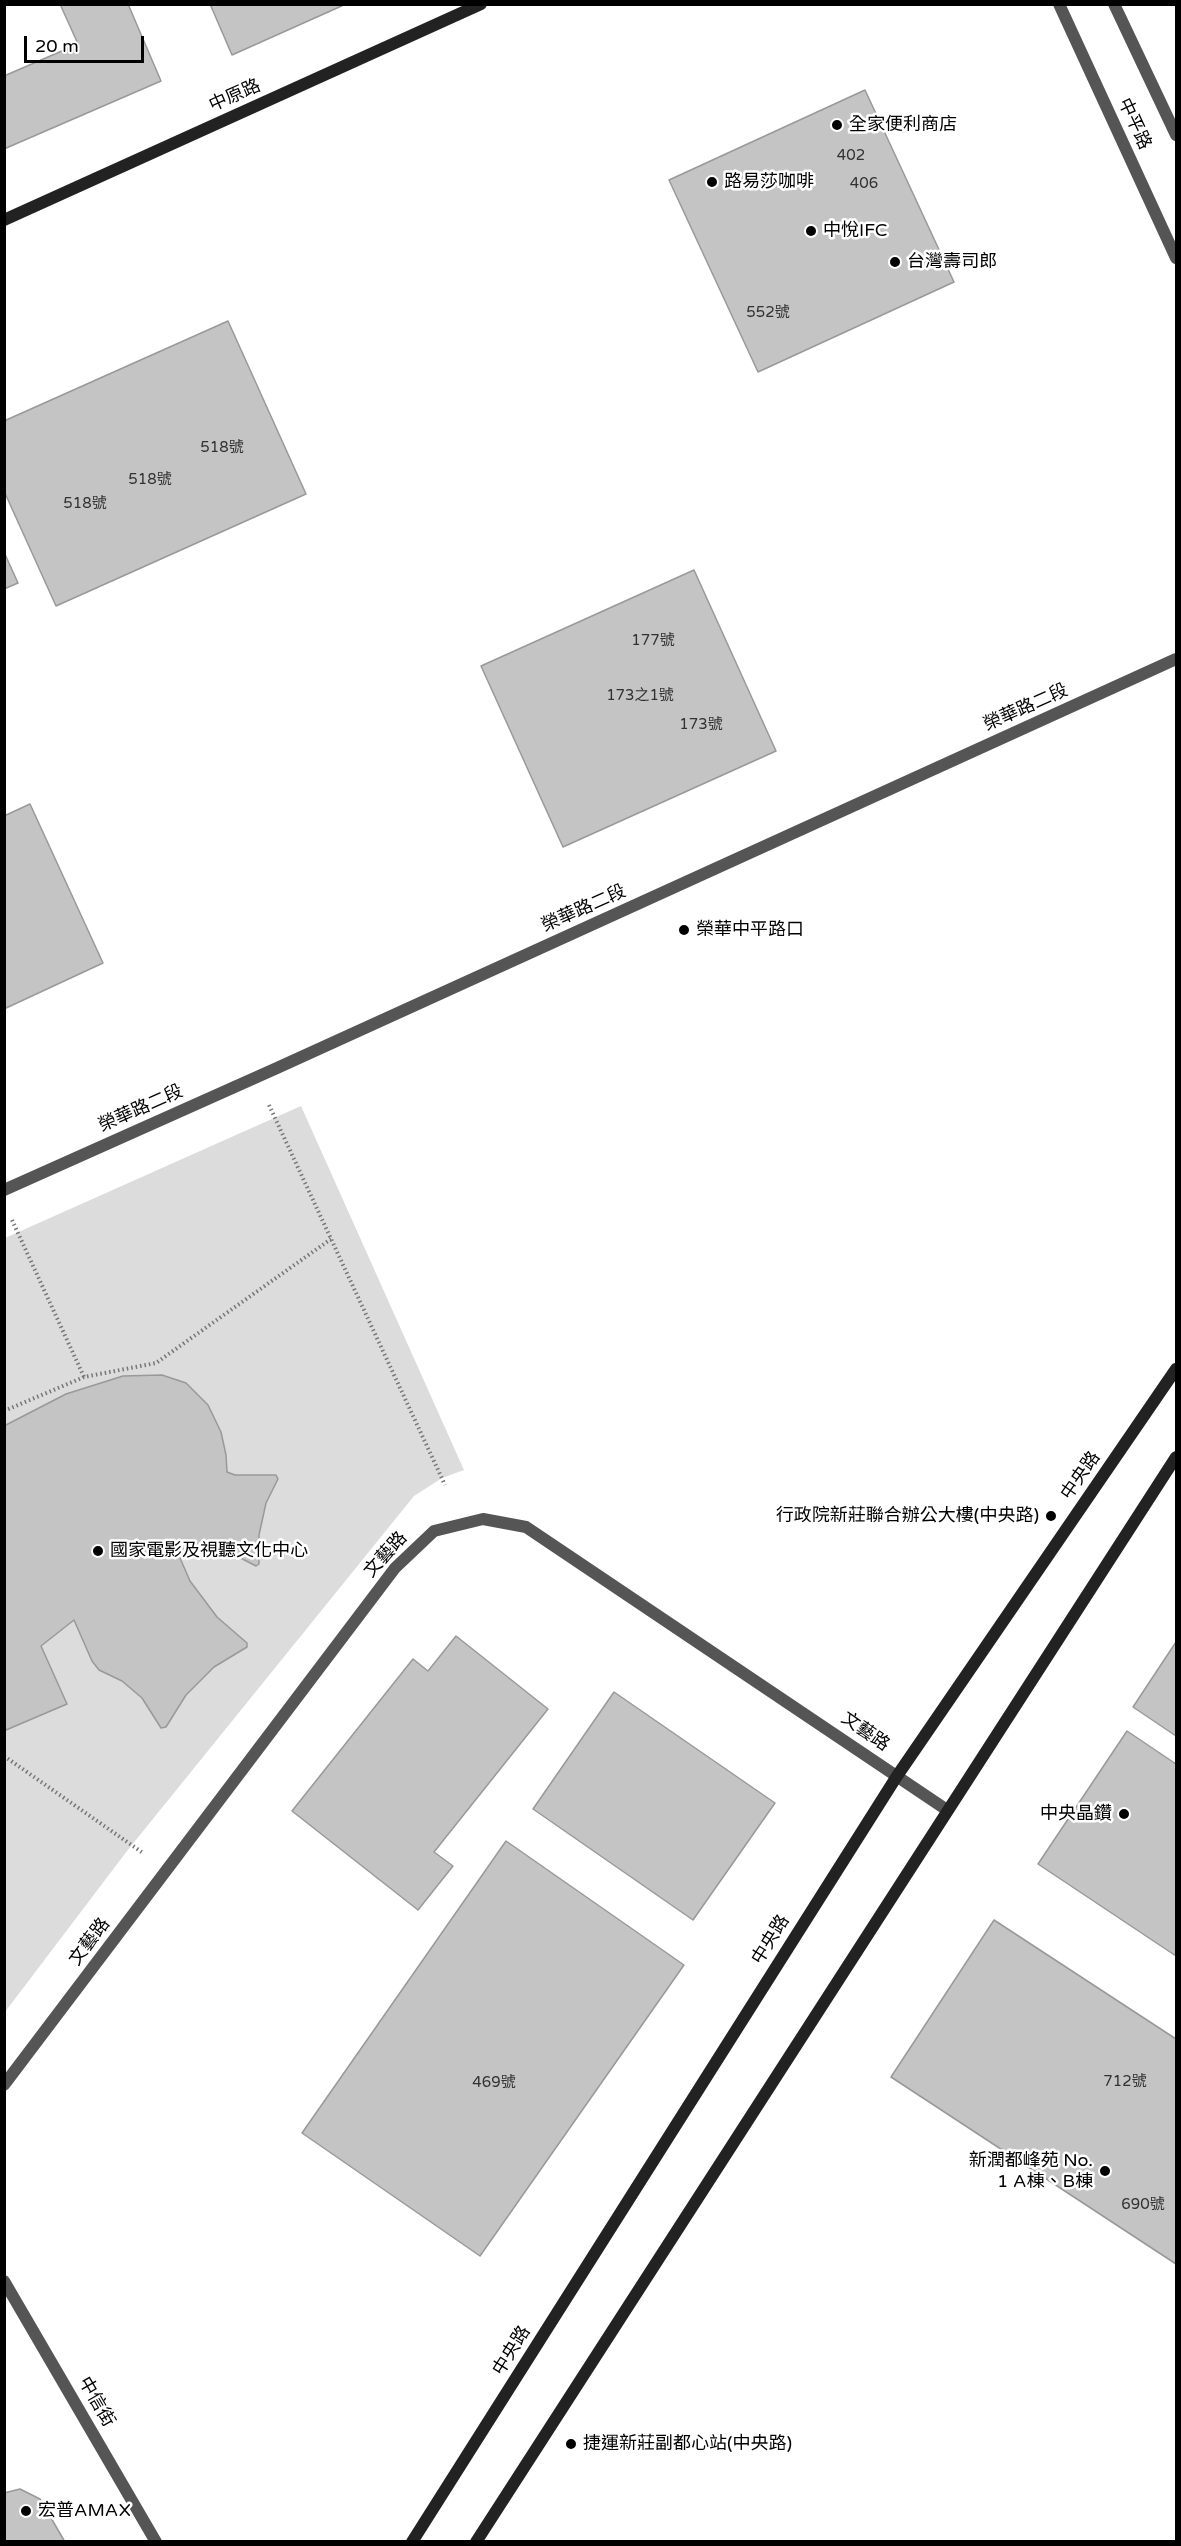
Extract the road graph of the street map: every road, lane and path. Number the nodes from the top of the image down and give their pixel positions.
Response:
1 (481, 4) edge
2 (1059, 4) edge
3 (1114, 4) edge
4 (1176, 135) edge
5 (4, 220) edge
6 (1176, 258) edge
7 (1176, 659) edge
8 (268, 1105) dead end
9 (4, 1190) edge
10 (12, 1220) dead end
11 (331, 1239) junction
12 (1176, 1369) edge
13 (84, 1377) junction
14 (4, 1411) edge
15 (1176, 1457) edge
16 (445, 1485) dead end
17 (4, 1756) edge
18 (897, 1776) junction
19 (947, 1810) junction
20 (143, 1853) dead end
21 (4, 2085) edge
22 (4, 2281) edge
23 (156, 2541) edge
24 (412, 2541) edge
25 (476, 2541) edge

1 - 5 street, 中原路
2 - 6 street, 中平路
3 - 4 street, 中平路
7 - 9 street, 榮華路二段
8 - 11 path
10 - 13 path
11 - 13 path
11 - 16 path
12 - 18 street, 中央路
13 - 14 path
15 - 19 street
17 - 20 path
18 - 19 street, 文藝路
18 - 21 street, 文藝路
18 - 24 street, 中央路
19 - 25 street
22 - 23 street, 中信街

